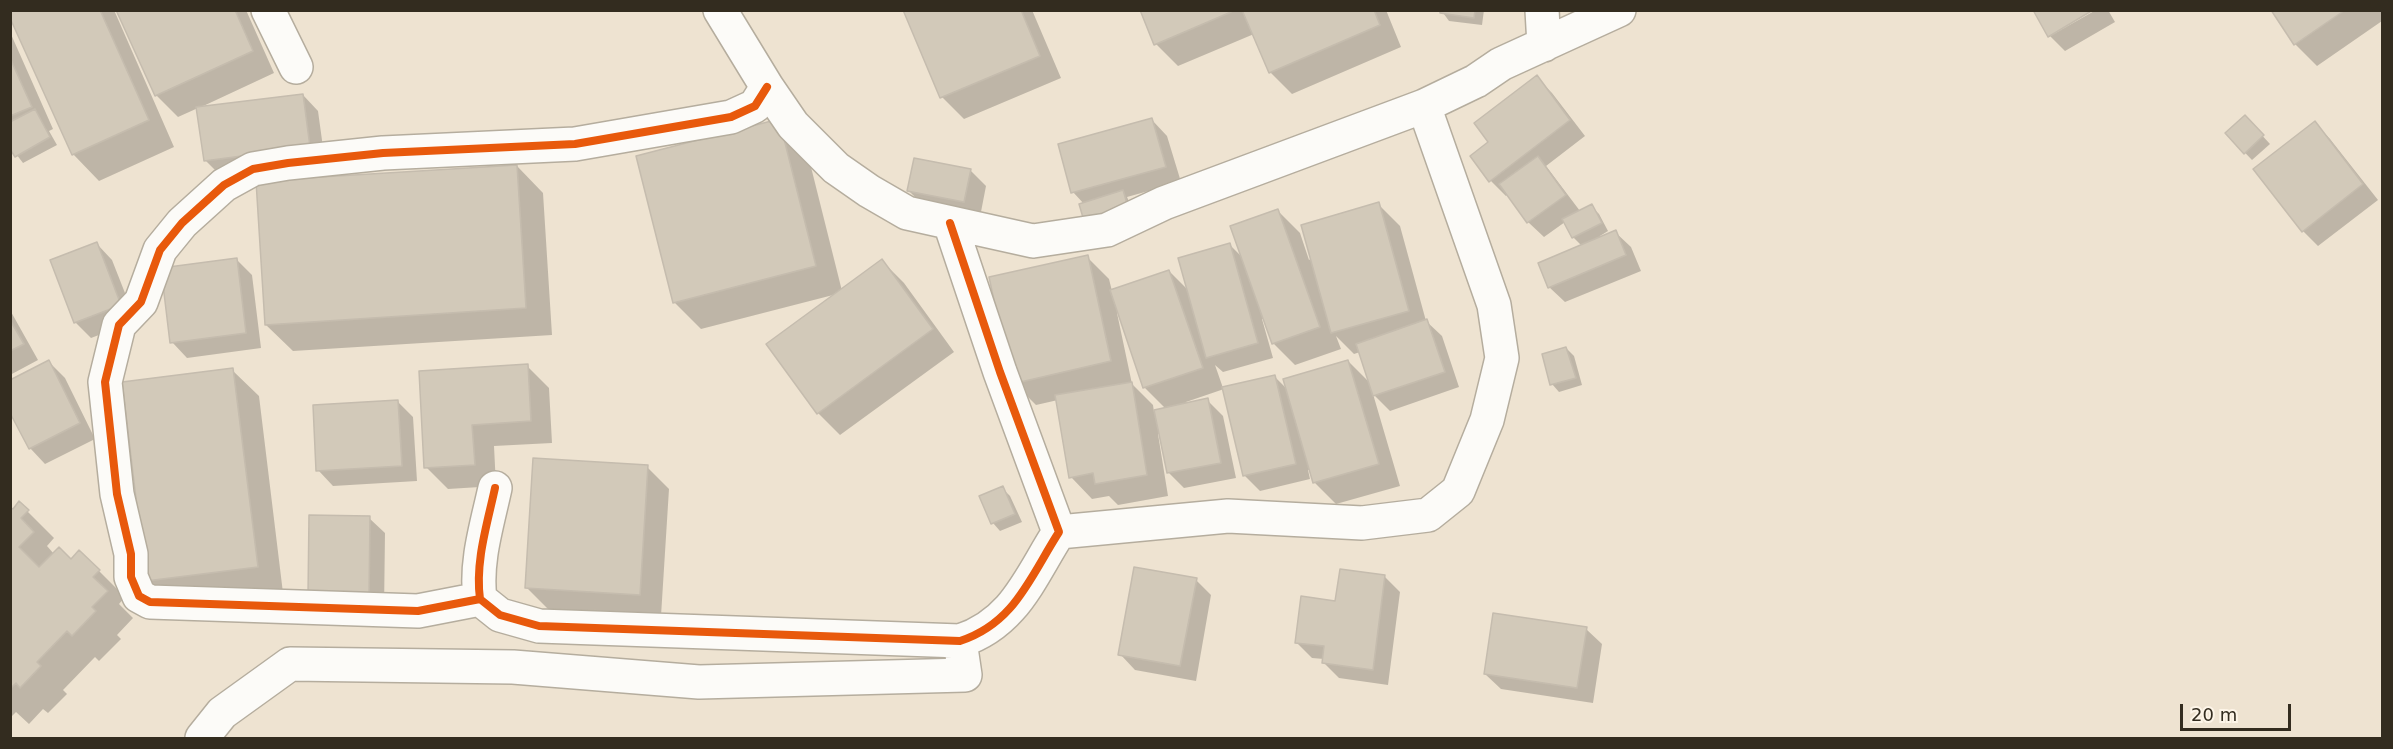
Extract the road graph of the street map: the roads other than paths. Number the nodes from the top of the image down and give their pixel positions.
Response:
1 (268, 10) edge
2 (720, 10) edge
3 (1542, 10) edge
4 (1619, 10) edge
5 (1544, 45) junction
6 (296, 67) dead end
7 (767, 87) junction
8 (1424, 106) junction
9 (950, 223) junction
10 (495, 488) dead end
11 (1059, 532) junction
12 (480, 599) junction
13 (960, 641) junction
14 (202, 738) edge

1 - 6 street
2 - 7 street
3 - 5 street
4 - 5 street
5 - 8 street
7 - 9 street
7 - 12 street
8 - 9 street
8 - 11 street
9 - 11 street
10 - 12 street
11 - 13 street
12 - 13 street
13 - 14 street

